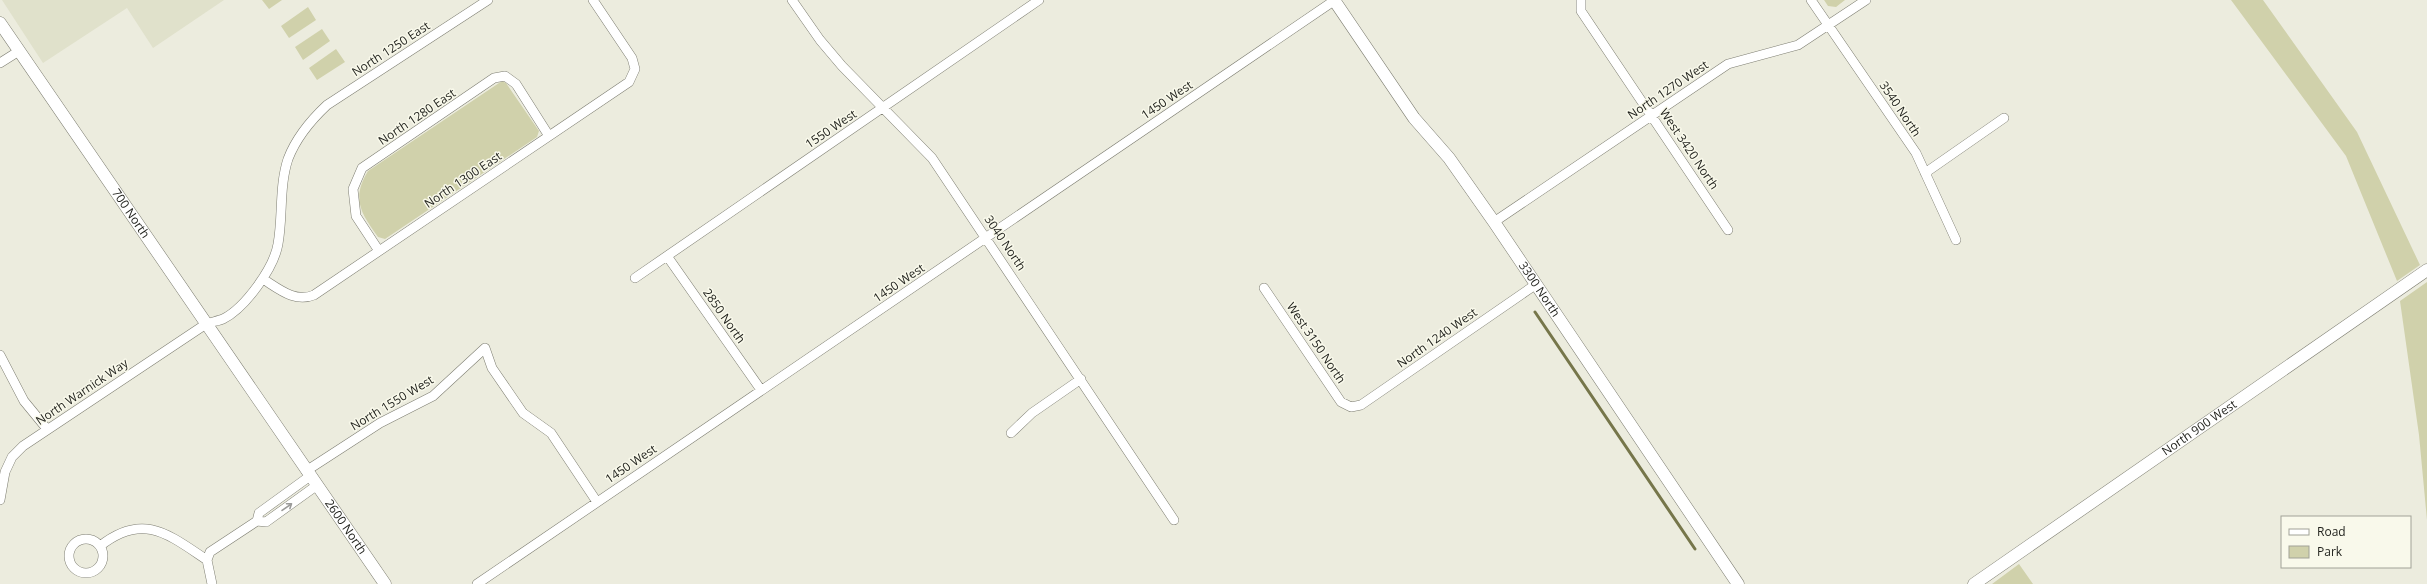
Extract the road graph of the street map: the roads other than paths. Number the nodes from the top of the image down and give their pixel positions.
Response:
1 (488, 0) edge
2 (593, 0) edge
3 (792, 0) edge
4 (1039, 0) edge
5 (1334, 0) edge
6 (1581, 0) edge
7 (1811, 0) edge
8 (1866, 0) edge
9 (0, 23) edge
10 (1828, 24) junction
11 (19, 51) junction
12 (0, 63) edge
13 (883, 108) junction
14 (1652, 114) junction
15 (2004, 118) dead end
16 (549, 136) junction
17 (1925, 173) junction
18 (1494, 222) junction
19 (1728, 230) dead end
20 (988, 238) junction
21 (1956, 240) dead end
22 (379, 251) junction
23 (667, 256) junction
24 (2426, 270) edge
25 (635, 278) dead end
26 (263, 279) junction
27 (1536, 285) junction
28 (1264, 288) dead end
29 (206, 324) junction
30 (0, 355) edge
31 (1081, 380) junction
32 (761, 390) junction
33 (261, 405) joint
34 (1351, 407) joint
35 (47, 429) junction
36 (1011, 434) dead end
37 (311, 478) junction
38 (0, 500) edge
39 (596, 502) junction
40 (1174, 520) dead end
41 (100, 546) dead end
42 (207, 560) junction
43 (212, 584) edge
44 (385, 584) edge
45 (477, 584) edge
46 (1738, 584) edge
47 (1974, 584) edge

1 - 26 street, North 1250 East
2 - 16 street, North 1300 East
3 - 13 street, 3040 North
4 - 13 street, 1550 West
5 - 18 street, 3300 North
5 - 20 street, 1450 West
6 - 14 street, West 3420 North
7 - 10 street, 3540 North
8 - 10 street, North 1270 West
9 - 11 street, 700 North
10 - 14 street, North 1270 West
10 - 17 street, 3540 North
11 - 12 street
11 - 29 street, 700 North
13 - 20 street, 3040 North
13 - 23 street, 1550 West
14 - 18 street, North 1270 West
14 - 19 street, West 3420 North
15 - 17 street
16 - 22 street, North 1300 East
16 - 22 street, North 1280 East
17 - 21 street, 3540 North
18 - 27 street, 3300 North
20 - 31 street, 3040 North
20 - 32 street, 1450 West
22 - 26 street, North 1300 East
23 - 25 street, 1550 West
23 - 32 street, 2850 North
24 - 47 street, North 900 West
26 - 29 street
27 - 34 street, North 1240 West
27 - 46 street, 3300 North
28 - 34 street, West 3150 North
29 - 33 street, 700 North
29 - 35 street, North Warnick Way
30 - 35 street
31 - 36 street
31 - 40 street, 3040 North
32 - 39 street, 1450 West
33 - 37 street, 2600 North
35 - 38 street, North Warnick Way
37 - 39 street, North 1550 West
37 - 42 street, North 1550 West
37 - 44 street, 2600 North
39 - 45 street, 1450 West
41 - 42 street
42 - 43 street

